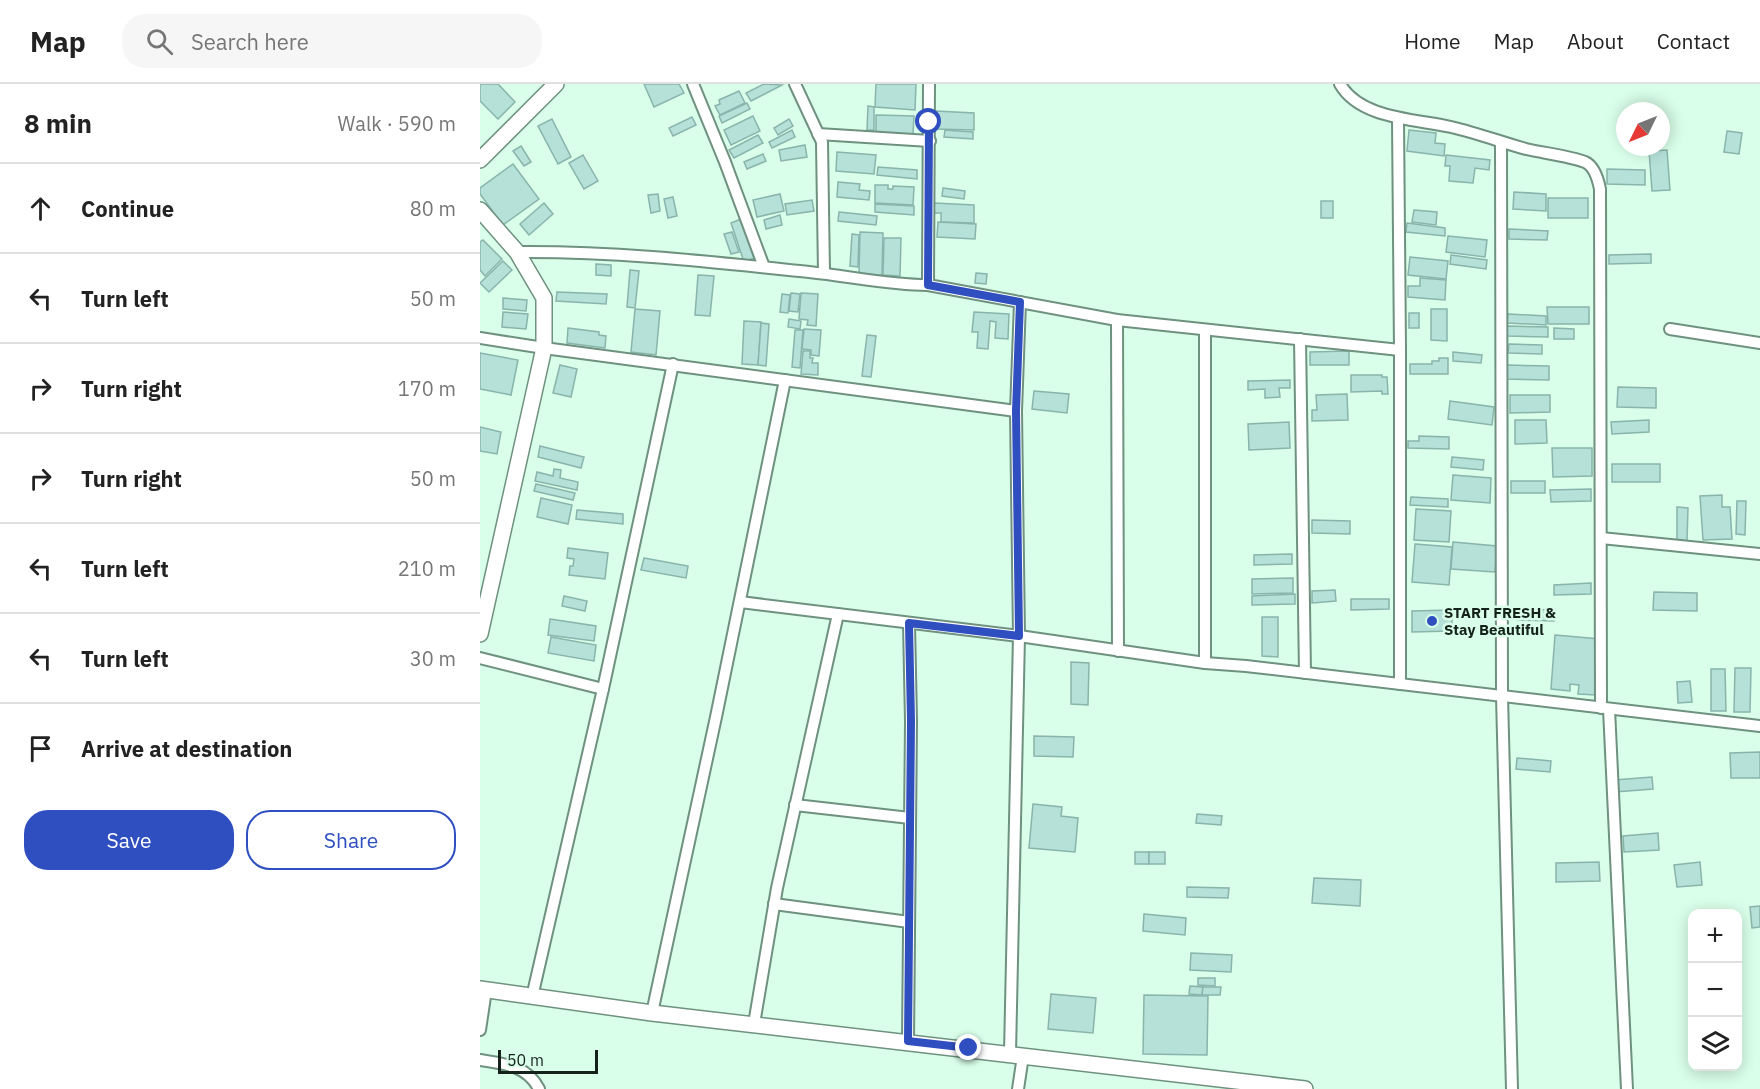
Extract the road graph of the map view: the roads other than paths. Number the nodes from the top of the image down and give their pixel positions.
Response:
1 (556, 84) edge
2 (693, 84) edge
3 (795, 84) edge
4 (929, 84) edge
5 (1340, 84) edge
6 (1398, 119) junction
7 (818, 134) junction
8 (930, 141) junction
9 (1501, 142) junction
10 (480, 160) edge
11 (480, 210) edge
12 (517, 252) junction
13 (764, 267) junction
14 (824, 273) junction
15 (928, 285) junction
16 (1020, 302) junction
17 (1117, 320) junction
18 (1670, 329) dead end
19 (1205, 330) junction
20 (480, 338) edge
21 (1300, 339) junction
22 (1760, 343) edge
23 (544, 348) junction
24 (1400, 350) junction
25 (673, 364) junction
26 (785, 380) junction
27 (1016, 411) junction
28 (1601, 538) junction
29 (1760, 554) edge
30 (740, 602) junction
31 (838, 614) junction
32 (909, 623) junction
33 (480, 634) edge
34 (1019, 636) junction
35 (1118, 651) junction
36 (480, 658) edge
37 (1205, 663) junction
38 (1305, 673) junction
39 (1400, 684) junction
40 (603, 689) junction
41 (1502, 696) junction
42 (1605, 708) junction
43 (1760, 726) edge
44 (795, 805) junction
45 (910, 818) junction
46 (774, 904) junction
47 (909, 922) junction
48 (483, 990) edge
49 (532, 997) junction
50 (652, 1012) junction
51 (754, 1024) junction
52 (480, 1030) edge
53 (908, 1041) junction
54 (1017, 1054) junction
55 (480, 1060) edge
56 (1208, 1084) edge
57 (539, 1089) edge
58 (1018, 1089) edge
59 (1305, 1089) edge
60 (1512, 1089) edge
61 (1627, 1089) edge

1 - 10 street
2 - 13 street
3 - 7 street
4 - 8 street
5 - 6 street
6 - 9 street
6 - 24 street
7 - 8 street
7 - 14 street
8 - 15 street
9 - 28 street
9 - 41 street
11 - 12 street
12 - 13 street
12 - 23 street
13 - 14 street
14 - 15 street
15 - 16 street
16 - 17 street
16 - 27 street
17 - 19 street
17 - 35 street
18 - 22 street
19 - 21 street
19 - 37 street
20 - 23 street
21 - 24 street
21 - 38 street
23 - 25 street
23 - 33 street
24 - 39 street
25 - 26 street
25 - 40 street
26 - 27 street
26 - 30 street
27 - 34 street
28 - 29 street
28 - 42 street
30 - 31 street
30 - 50 street
31 - 32 street
31 - 44 street
32 - 34 street
32 - 45 street
34 - 35 street
34 - 54 street
35 - 37 street
36 - 40 street
37 - 38 street
38 - 39 street
39 - 41 street
40 - 49 street
41 - 42 street
41 - 60 street
42 - 43 street
42 - 61 street
44 - 45 street
44 - 46 street
45 - 47 street
46 - 47 street
46 - 51 street
47 - 53 street
48 - 49 street
48 - 52 street
49 - 50 street
50 - 51 street
51 - 53 street
53 - 54 street
54 - 56 street
54 - 58 street
55 - 57 street
56 - 59 street

